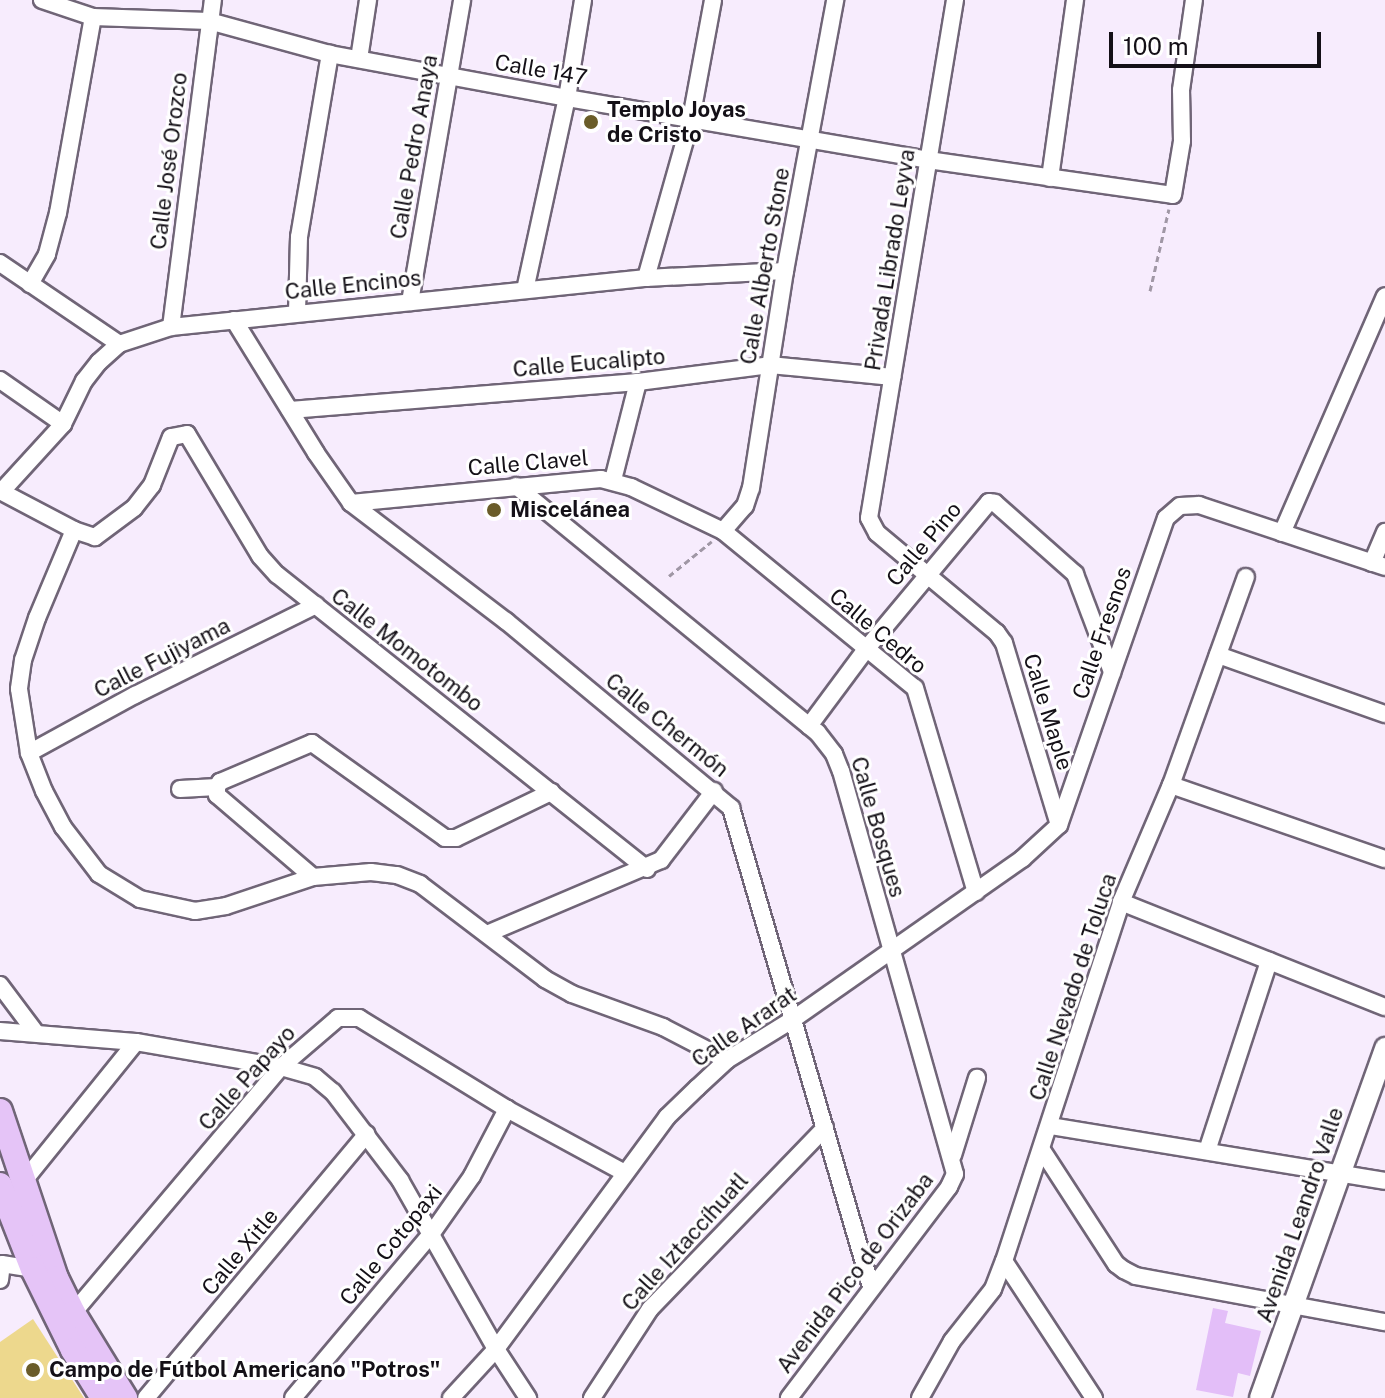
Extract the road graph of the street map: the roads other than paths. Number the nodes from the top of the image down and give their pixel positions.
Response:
1 (42, 0) edge
2 (213, 0) edge
3 (368, 0) edge
4 (462, 0) edge
5 (583, 0) edge
6 (713, 0) edge
7 (835, 0) edge
8 (955, 0) edge
9 (1075, 0) edge
10 (1194, 0) edge
11 (93, 17) junction
12 (209, 21) junction
13 (330, 54) junction
14 (359, 59) junction
15 (449, 76) junction
16 (567, 98) junction
17 (691, 119) junction
18 (809, 140) junction
19 (928, 160) junction
20 (1050, 178) junction
21 (3, 268) edge
22 (785, 271) junction
23 (646, 278) junction
24 (30, 284) junction
25 (525, 290) junction
26 (1385, 296) edge
27 (410, 302) junction
28 (297, 313) junction
29 (234, 320) junction
30 (171, 327) junction
31 (119, 344) junction
32 (770, 365) junction
33 (892, 377) junction
34 (0, 380) edge
35 (638, 382) junction
36 (290, 410) junction
37 (63, 424) junction
38 (613, 480) junction
39 (516, 486) junction
40 (0, 492) edge
41 (351, 503) junction
42 (872, 527) joint
43 (74, 530) junction
44 (723, 531) junction
45 (1385, 532) edge
46 (1282, 533) junction
47 (1378, 565) edge
48 (927, 574) junction
49 (1246, 577) dead end
50 (316, 605) junction
51 (867, 648) junction
52 (1218, 655) junction
53 (1112, 672) junction
54 (1385, 714) edge
55 (809, 726) junction
56 (29, 753) junction
57 (1171, 785) junction
58 (217, 787) junction
59 (180, 789) dead end
60 (714, 791) junction
61 (551, 792) junction
62 (1059, 825) junction
63 (1385, 859) edge
64 (647, 869) junction
65 (313, 877) junction
66 (976, 892) junction
67 (1121, 902) junction
68 (489, 933) junction
69 (891, 951) junction
70 (1269, 961) junction
71 (0, 985) edge
72 (1385, 1007) edge
73 (792, 1020) junction
74 (0, 1031) edge
75 (36, 1033) junction
76 (136, 1042) junction
77 (1385, 1048) edge
78 (727, 1060) junction
79 (281, 1067) junction
80 (977, 1078) dead end
81 (507, 1109) junction
82 (0, 1111) edge
83 (1050, 1126) junction
84 (825, 1128) junction
85 (367, 1134) junction
86 (1042, 1150) junction
87 (1207, 1151) junction
88 (953, 1156) junction
89 (625, 1173) junction
90 (1340, 1173) junction
91 (955, 1174) joint
92 (1385, 1181) edge
93 (11, 1184) edge
94 (432, 1233) junction
95 (1004, 1261) junction
96 (1, 1269) edge
97 (33, 1269) junction
98 (871, 1288) junction
99 (1293, 1306) junction
100 (73, 1313) junction
101 (1385, 1322) edge
102 (496, 1349) junction
103 (103, 1398) edge
104 (125, 1398) edge
105 (146, 1398) edge
106 (293, 1398) edge
107 (451, 1398) edge
108 (528, 1398) edge
109 (592, 1398) edge
110 (789, 1398) edge
111 (920, 1398) edge
112 (1094, 1398) edge
113 (1260, 1398) edge

1 - 11 street, Calle 147
2 - 12 street, Calle José Orozco
3 - 14 street
4 - 15 street, Calle Pedro Anaya
5 - 16 street
6 - 17 street
7 - 18 street, Calle Alberto Stone
8 - 19 street, Privada Librado Leyva
9 - 20 street
10 - 20 street, Calle 147
11 - 12 street, Calle 147
11 - 24 street
12 - 13 street, Calle 147
12 - 30 street, Calle José Orozco
13 - 14 street, Calle 147
13 - 28 street
14 - 15 street, Calle 147
15 - 16 street, Calle 147
15 - 27 street, Calle Pedro Anaya
16 - 17 street, Calle 147
16 - 25 street
17 - 18 street, Calle 147
17 - 23 street
18 - 19 street, Calle 147
18 - 22 street, Calle Alberto Stone
19 - 20 street, Calle 147
19 - 33 street, Privada Librado Leyva
21 - 24 street
22 - 23 street, Calle Encinos
22 - 32 street, Calle Alberto Stone
23 - 25 street, Calle Encinos
24 - 31 street
25 - 27 street, Calle Encinos
26 - 46 street
27 - 28 street, Calle Encinos
28 - 29 street, Calle Encinos
29 - 30 street, Calle Encinos
29 - 36 street, Calle Chermón
30 - 31 street, Calle Encinos
31 - 37 street, Calle Encinos
32 - 33 street, Calle Eucalipto
32 - 35 street, Calle Eucalipto
32 - 44 street, Calle Alberto Stone
33 - 42 street, Privada Librado Leyva
34 - 37 street
35 - 36 street, Calle Eucalipto
35 - 38 street
36 - 41 street, Calle Chermón
37 - 40 street, Calle Encinos
38 - 39 street, Calle Clavel
38 - 44 street, Calle Clavel
39 - 41 street, Calle Clavel
39 - 55 street, Calle Bosques
40 - 43 street
41 - 60 street, Calle Chermón
42 - 48 street, Calle Maple
43 - 50 street, Calle Momotombo
43 - 56 street
44 - 51 street, Calle Cedro
45 - 47 street
46 - 47 street
46 - 53 street, Calle Fresnos
48 - 51 street, Calle Pino
48 - 53 street, Calle Pino
48 - 62 street, Calle Maple
49 - 52 street, Calle Nevado de Toluca
50 - 56 street, Calle Fujiyama
50 - 61 street, Calle Momotombo
51 - 55 street, Calle Pino
51 - 66 street, Calle Cedro
52 - 54 street
52 - 57 street, Calle Nevado de Toluca
53 - 62 street, Calle Fresnos
55 - 69 street, Calle Bosques
56 - 65 street
57 - 63 street
57 - 67 street, Calle Nevado de Toluca
58 - 59 street
58 - 61 street
58 - 65 street
60 - 64 street
60 - 73 street, Calle Chermón
61 - 64 street, Calle Momotombo
62 - 66 street, Calle Ararat
64 - 68 street
65 - 68 street
66 - 69 street, Calle Ararat
67 - 70 street
67 - 83 street, Calle Nevado de Toluca
68 - 78 street
69 - 73 street, Calle Ararat
69 - 88 street, Calle Bosques
70 - 72 street
70 - 87 street
71 - 75 street
73 - 78 street, Calle Ararat
73 - 84 street, Calle Chermón
74 - 75 street
75 - 76 street
76 - 79 street
76 - 93 street
77 - 90 street, Avenida Leandro Valle
78 - 89 street, Calle Ararat
79 - 81 street, Calle Papayo
79 - 85 street
79 - 100 street, Calle Papayo
80 - 88 street
81 - 89 street, Calle Papayo
81 - 94 street, Calle Cotopaxi
82 - 93 main road
83 - 86 street, Calle Nevado de Toluca
83 - 87 street
84 - 98 street, Calle Chermón
84 - 109 street, Calle Iztaccíhuatl
85 - 94 street
85 - 105 street, Calle Xitle
86 - 95 street, Calle Nevado de Toluca
86 - 99 street
87 - 90 street
88 - 91 street, Calle Bosques
89 - 102 street, Calle Ararat
90 - 92 street
90 - 99 street, Avenida Leandro Valle
91 - 98 street, Avenida Pico de Orizaba
93 - 97 main road
93 - 100 main road
94 - 102 street
94 - 106 street, Calle Cotopaxi
95 - 111 street, Calle Nevado de Toluca
95 - 112 street
96 - 97 street
97 - 103 main road
98 - 110 street, Avenida Pico de Orizaba
99 - 101 street
99 - 113 street, Avenida Leandro Valle
100 - 104 main road
102 - 107 street, Calle Ararat
102 - 108 street

